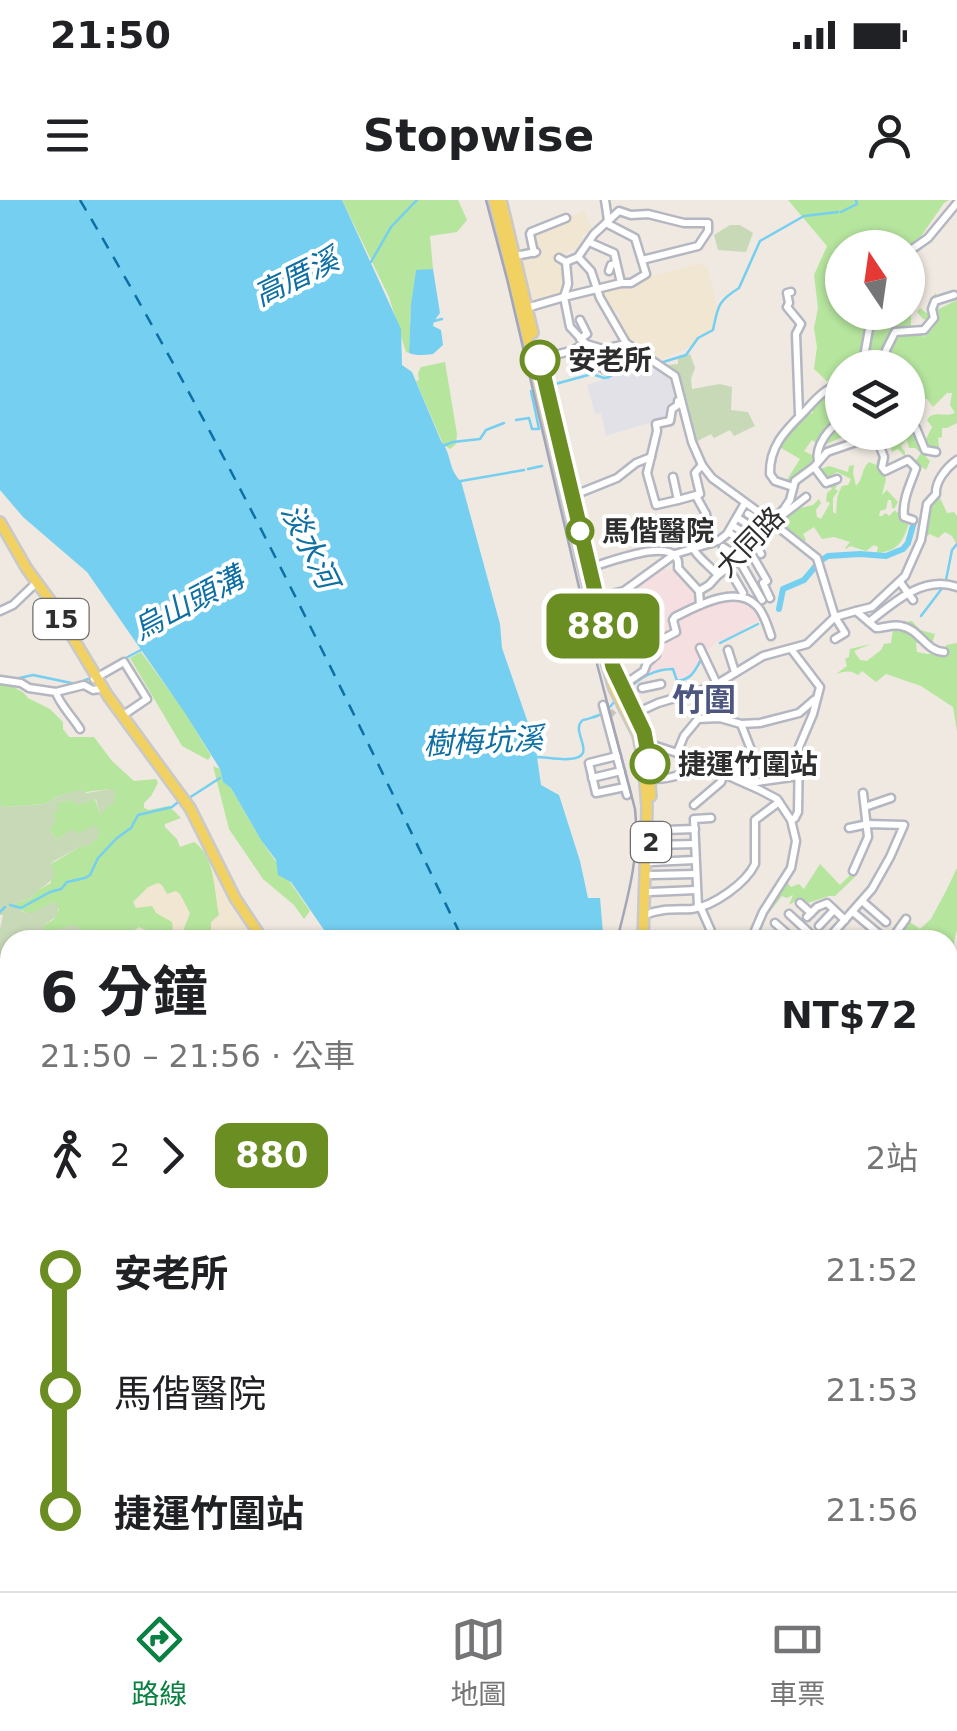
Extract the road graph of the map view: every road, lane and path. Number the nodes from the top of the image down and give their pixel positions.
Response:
1 (497, 200) edge
2 (605, 200) edge
3 (957, 203) edge
4 (566, 218) dead end
5 (607, 222) junction
6 (925, 240) edge
7 (589, 242) junction
8 (512, 256) junction
9 (578, 257) junction
10 (642, 260) junction
11 (621, 283) junction
12 (597, 289) junction
13 (791, 292) dead end
14 (954, 294) dead end
15 (564, 298) junction
16 (524, 309) junction
17 (580, 320) dead end
18 (582, 341) junction
19 (626, 344) junction
20 (886, 350) edge
21 (540, 360) junction
22 (604, 367) dead end
23 (678, 387) junction
24 (825, 390) edge
25 (799, 416) junction
26 (825, 437) edge
27 (832, 450) edge
28 (881, 450) edge
29 (924, 450) edge
30 (936, 452) dead end
31 (651, 456) junction
32 (953, 463) edge
33 (702, 464) junction
34 (816, 465) junction
35 (673, 477) dead end
36 (837, 479) dead end
37 (792, 487) junction
38 (696, 496) junction
39 (570, 497) junction
40 (806, 497) dead end
41 (678, 500) junction
42 (745, 502) junction
43 (748, 514) dead end
44 (913, 520) dead end
45 (0, 524) edge
46 (763, 530) junction
47 (712, 543) junction
48 (723, 547) dead end
49 (693, 548) junction
50 (674, 554) junction
51 (762, 554) dead end
52 (740, 559) junction
53 (589, 568) junction
54 (729, 569) junction
55 (718, 575) junction
56 (900, 582) junction
57 (35, 585) junction
58 (759, 585) junction
59 (957, 588) edge
60 (700, 591) junction
61 (742, 595) junction
62 (910, 597) junction
63 (594, 599) junction
64 (766, 599) dead end
65 (700, 606) junction
66 (856, 610) junction
67 (0, 611) edge
68 (835, 617) junction
69 (869, 622) junction
70 (771, 636) dead end
71 (836, 639) dead end
72 (606, 642) junction
73 (654, 645) junction
74 (700, 648) dead end
75 (790, 648) junction
76 (728, 650) dead end
77 (944, 652) dead end
78 (735, 672) junction
79 (0, 680) edge
80 (96, 682) junction
81 (717, 684) junction
82 (642, 688) dead end
83 (56, 692) junction
84 (622, 694) junction
85 (817, 695) junction
86 (658, 703) junction
87 (602, 705) dead end
88 (610, 714) junction
89 (633, 715) junction
90 (120, 717) junction
91 (742, 724) junction
92 (80, 729) dead end
93 (644, 744) junction
94 (677, 752) junction
95 (617, 756) junction
96 (698, 761) junction
97 (621, 771) junction
98 (724, 774) junction
99 (798, 776) junction
100 (592, 778) junction
101 (651, 779) junction
102 (746, 784) junction
103 (863, 793) dead end
104 (891, 798) dead end
105 (779, 802) junction
106 (694, 805) dead end
107 (865, 807) junction
108 (710, 818) dead end
109 (791, 820) junction
110 (868, 824) junction
111 (848, 828) dead end
112 (694, 829) junction
113 (651, 834) junction
114 (695, 844) junction
115 (651, 845) junction
116 (695, 860) junction
117 (651, 862) junction
118 (853, 871) dead end
119 (696, 874) junction
120 (650, 875) junction
121 (696, 890) junction
122 (650, 892) junction
123 (862, 901) junction
124 (800, 903) dead end
125 (699, 907) junction
126 (834, 910) junction
127 (853, 912) junction
128 (647, 913) junction
129 (788, 914) dead end
130 (906, 918) dead end
131 (845, 920) junction
132 (886, 922) dead end
133 (775, 924) dead end
134 (819, 926) dead end
135 (253, 930) edge
136 (646, 930) edge
137 (710, 930) edge
138 (756, 930) edge
139 (782, 930) edge
140 (806, 930) edge
141 (836, 930) edge
142 (876, 930) edge
143 (896, 930) edge

1 - 8 main road, 2
2 - 5 street
3 - 6 street
4 - 8 street
5 - 7 street
5 - 10 street
5 - 10 street
7 - 9 street
7 - 11 street
8 - 16 main road, 2
9 - 12 street
9 - 15 street
10 - 11 street
11 - 12 street
12 - 15 street
12 - 19 street
13 - 25 street
14 - 20 street
15 - 16 street
15 - 18 street
16 - 21 main road, 2
16 - 39 main road, 2
17 - 18 street
18 - 19 street
18 - 21 street
18 - 22 street
19 - 23 street
21 - 39 main road, 2
23 - 31 street
23 - 33 street
24 - 25 street, 大同路
25 - 37 street, 大同路
26 - 34 street
27 - 34 street, 大同路
28 - 44 street
29 - 30 street
31 - 39 street
31 - 41 street
32 - 56 street
33 - 38 street
33 - 42 street
34 - 36 street
34 - 37 street, 大同路
35 - 41 street
37 - 46 street, 大同路
38 - 41 street
38 - 47 street
39 - 53 main road, 2
39 - 63 main road, 2
40 - 46 street
42 - 46 street
42 - 47 street
43 - 46 street
45 - 57 main road, 15
46 - 46 street
46 - 51 street
46 - 52 street, 大同路
46 - 58 street
46 - 68 street
47 - 49 street
48 - 52 street
49 - 50 street
49 - 55 street
50 - 53 street, 大同路
50 - 60 street, 大同路
50 - 63 street
52 - 54 street, 大同路
52 - 58 street
53 - 63 main road, 2
54 - 55 street, 大同路
54 - 61 street
55 - 60 street, 大同路
56 - 62 street
56 - 66 street
57 - 67 street
57 - 80 main road, 15
58 - 61 street
58 - 64 street
59 - 62 street
60 - 65 street, 大同路
61 - 65 street
61 - 70 street
62 - 69 street
63 - 72 main road, 2
63 - 84 main road, 2
65 - 73 street, 大同路
66 - 68 street
66 - 69 street
68 - 71 street
68 - 75 street
69 - 77 street
72 - 73 street
72 - 84 main road, 2
73 - 84 street, 大同路
74 - 81 street
75 - 78 street
75 - 85 street
76 - 78 street
78 - 81 street
79 - 83 street
80 - 83 street
80 - 90 main road, 15
80 - 90 street
81 - 86 street
82 - 86 street
83 - 92 street
84 - 88 street, 大同路
84 - 89 main road, 2
85 - 91 street
85 - 99 street
86 - 89 street
87 - 88 street
88 - 95 street
89 - 93 main road, 2
90 - 135 main road, 15
91 - 94 street
91 - 102 street
93 - 94 street
93 - 101 main road, 2
93 - 128 main road, 2
94 - 96 street
95 - 97 street
95 - 100 street
96 - 98 street
96 - 101 street
97 - 100 street
97 - 100 street
98 - 102 street
98 - 106 street
99 - 102 street
99 - 109 street
101 - 113 main road, 2
102 - 105 street
103 - 107 street
104 - 107 street
105 - 109 street
105 - 125 street
107 - 110 street
108 - 112 street
109 - 138 street
110 - 111 street
110 - 118 street
110 - 123 street
112 - 113 street
112 - 114 street
113 - 115 main road, 2
114 - 115 street
114 - 116 street
115 - 117 main road, 2
116 - 117 street
116 - 119 street
117 - 120 main road, 2
119 - 120 street
119 - 121 street
120 - 122 main road, 2
121 - 122 street
121 - 125 street
122 - 128 main road, 2
123 - 127 street
123 - 132 street
124 - 126 street
125 - 128 street
125 - 137 street
126 - 131 street
126 - 134 street
127 - 131 street
127 - 142 street
128 - 136 main road, 2
129 - 140 street
130 - 143 street
131 - 141 street
133 - 139 street

